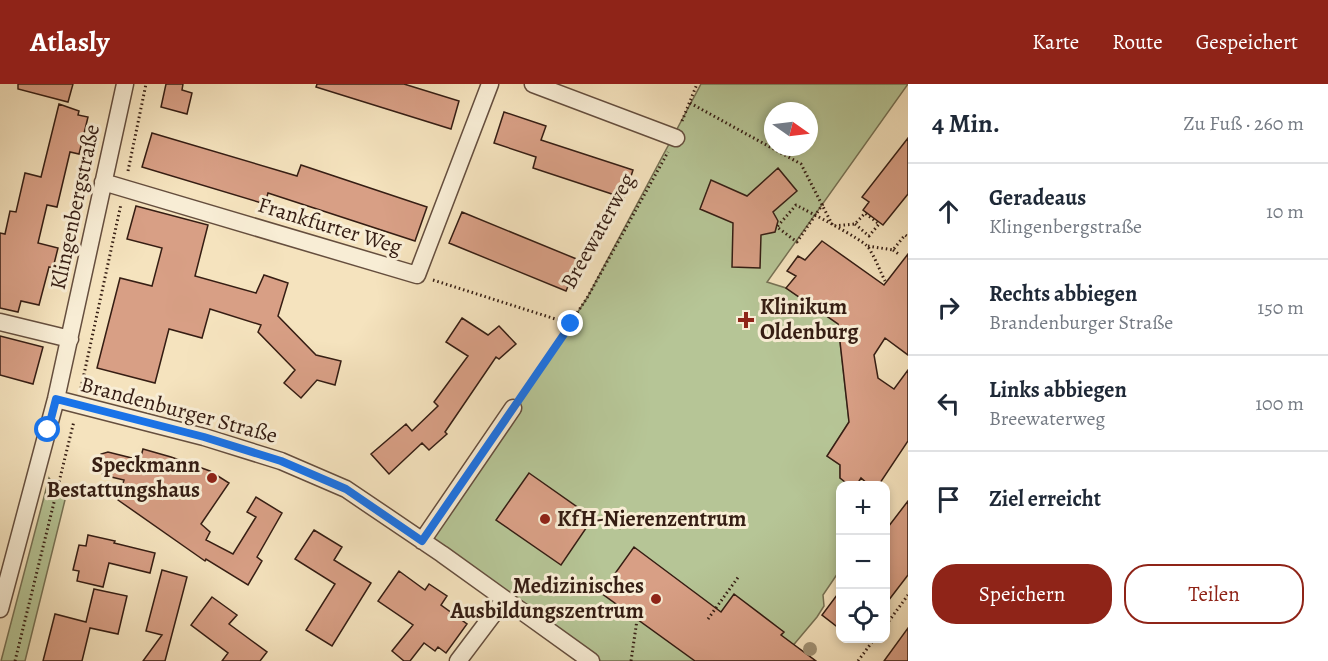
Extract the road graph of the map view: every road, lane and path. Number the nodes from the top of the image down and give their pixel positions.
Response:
1 (125, 84) edge
2 (146, 84) edge
3 (490, 84) edge
4 (533, 84) edge
5 (697, 84) edge
6 (690, 103) junction
7 (676, 138) junction
8 (103, 182) junction
9 (124, 188) junction
10 (823, 204) junction
11 (815, 216) junction
12 (855, 225) junction
13 (833, 226) junction
14 (908, 237) edge
15 (868, 246) junction
16 (893, 250) junction
17 (900, 255) dead end
18 (417, 275) junction
19 (885, 281) dead end
20 (0, 322) edge
21 (571, 324) junction
22 (70, 339) junction
23 (56, 399) junction
24 (78, 405) junction
25 (513, 408) joint
26 (625, 519) dead end
27 (619, 529) dead end
28 (422, 541) junction
29 (738, 576) dead end
30 (908, 595) edge
31 (504, 600) junction
32 (0, 609) edge
33 (890, 618) edge
34 (637, 620) dead end
35 (708, 620) dead end
36 (872, 643) edge
37 (15, 661) edge
38 (458, 661) edge
39 (591, 661) edge
40 (631, 661) edge
41 (858, 661) edge

1 - 8 street, Klingenbergstraße
2 - 9 path
3 - 18 street, Frankfurter Weg
4 - 7 street
5 - 6 path, Breewaterweg
6 - 7 path, Breewaterweg
6 - 10 path
7 - 21 path, Breewaterweg
8 - 9 street, Frankfurter Weg
8 - 22 street, Klingenbergstraße
9 - 18 street, Frankfurter Weg
9 - 24 path
10 - 11 path
10 - 13 path
11 - 11 path
11 - 13 path
12 - 12 path
12 - 13 path
13 - 15 path
14 - 16 path
15 - 16 path
15 - 19 path
16 - 17 path
18 - 21 path
20 - 22 street
21 - 25 path, Breewaterweg
22 - 23 street, Klingenbergstraße
23 - 24 street, Brandenburger Straße
23 - 32 street, Klingenbergstraße
24 - 28 street, Brandenburger Straße
24 - 37 path
25 - 28 street
26 - 27 path
28 - 31 street, Brandenburger Straße
29 - 35 path
30 - 33 path
31 - 38 street
31 - 39 street, Brandenburger Straße
34 - 40 path
36 - 41 path

